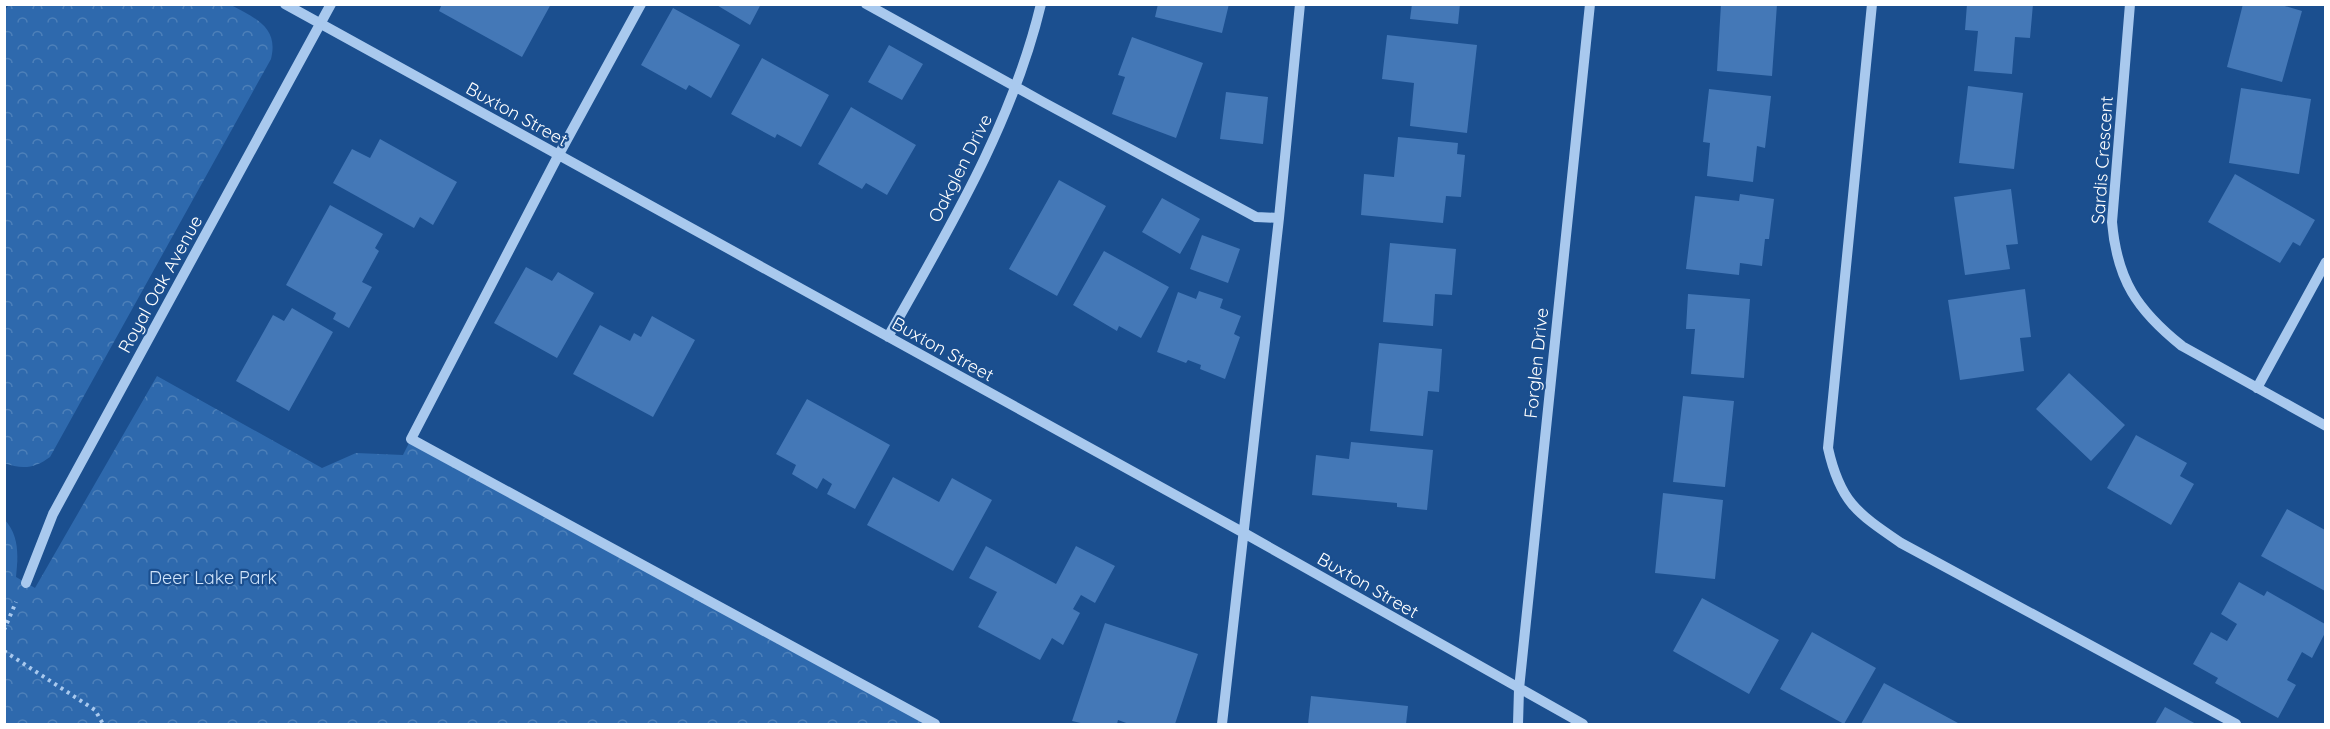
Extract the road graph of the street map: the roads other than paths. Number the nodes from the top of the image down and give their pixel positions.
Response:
1 (285, 4) edge
2 (331, 4) edge
3 (641, 4) edge
4 (866, 4) edge
5 (1041, 4) edge
6 (1300, 4) edge
7 (1590, 4) edge
8 (1872, 4) edge
9 (2130, 4) edge
10 (320, 24) junction
11 (1016, 88) junction
12 (558, 156) junction
13 (1279, 218) junction
14 (2325, 262) edge
15 (888, 337) junction
16 (2257, 388) junction
17 (2325, 426) edge
18 (1244, 533) junction
19 (26, 583) dead end
20 (1519, 689) junction
21 (935, 724) edge
22 (1222, 724) edge
23 (1518, 724) edge
24 (1582, 724) edge
25 (2236, 724) edge

1 - 10 street, Buxton Street
2 - 10 street, Royal Oak Avenue
3 - 12 street
4 - 11 street
5 - 11 street, Oakglen Drive
6 - 13 street
7 - 20 street, Forglen Drive
8 - 25 street
9 - 16 street, Sardis Crescent
10 - 12 street, Buxton Street
10 - 19 street, Royal Oak Avenue
11 - 13 street
11 - 15 street, Oakglen Drive
12 - 15 street, Buxton Street
12 - 21 street
13 - 18 street
14 - 16 street
15 - 18 street, Buxton Street
16 - 17 street, Sardis Crescent
18 - 20 street, Buxton Street
18 - 22 street
20 - 23 street, Forglen Drive
20 - 24 street, Buxton Street

